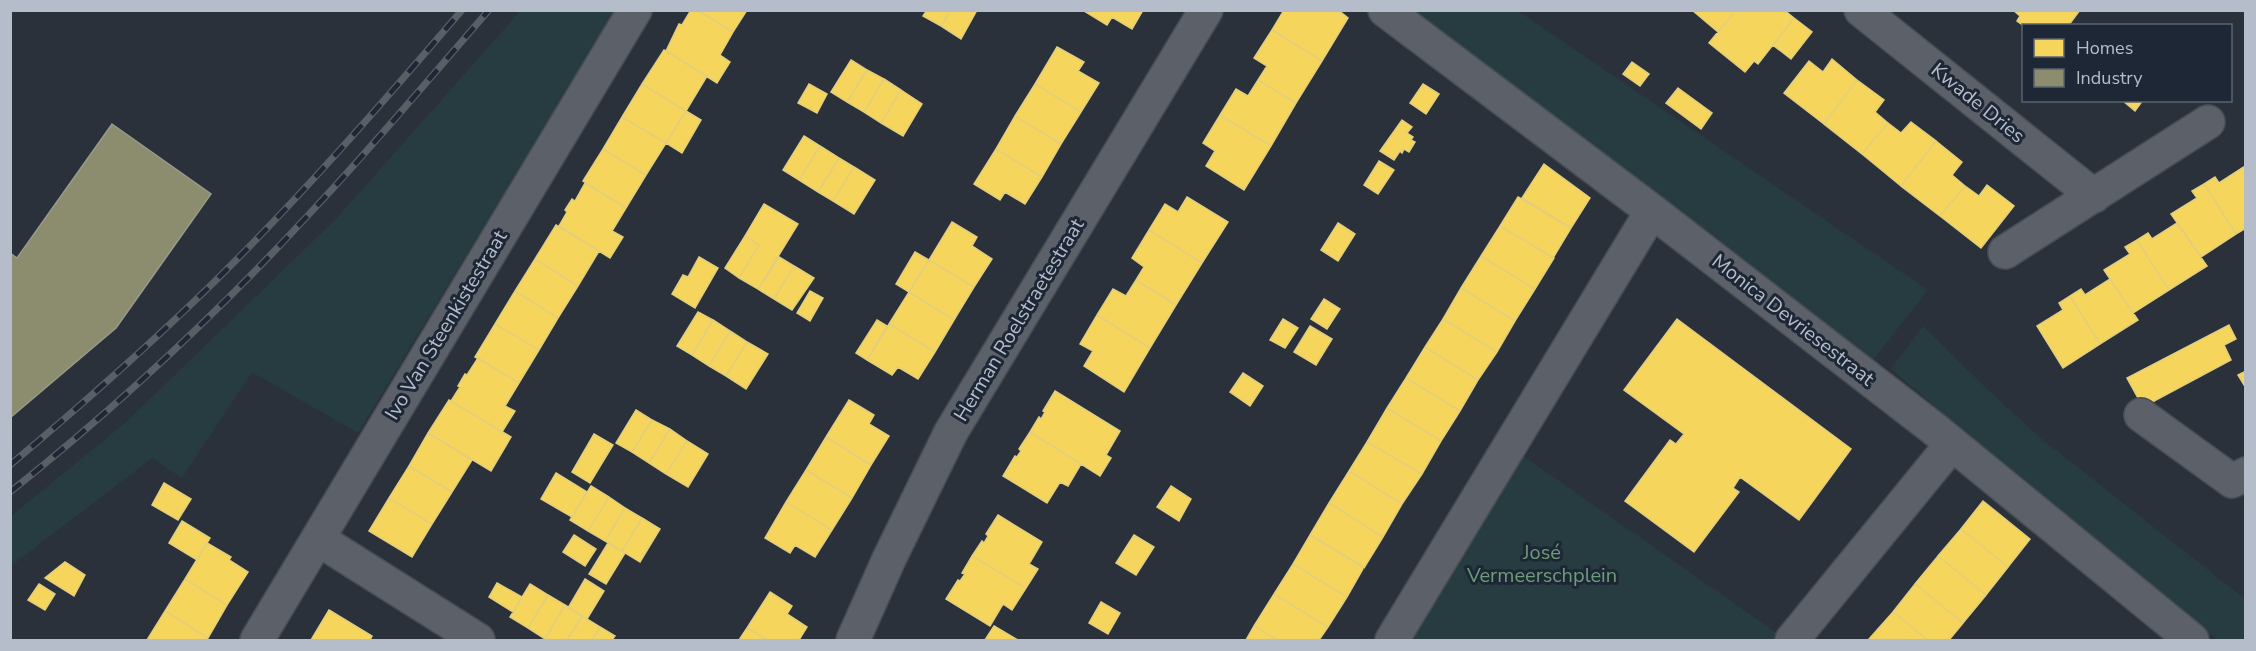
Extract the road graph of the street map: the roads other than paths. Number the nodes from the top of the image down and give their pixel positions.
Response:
1 (635, 10) edge
2 (1206, 10) edge
3 (1385, 10) edge
4 (1861, 10) edge
5 (2208, 122) dead end
6 (2094, 196) junction
7 (1652, 211) junction
8 (2005, 252) dead end
9 (2140, 415) dead end
10 (1952, 444) junction
11 (2246, 474) edge
12 (318, 539) junction
13 (257, 640) edge
14 (478, 640) edge
15 (853, 640) edge
16 (1392, 640) edge
17 (1792, 640) edge
18 (2192, 640) edge

1 - 12 street, Ivo Van Steenkistestraat
2 - 15 street, Herman Roelstraetestraat
3 - 7 street, Monica Devriesestraat
4 - 6 street, Kwade Dries
5 - 6 street
6 - 8 street
7 - 10 street, Monica Devriesestraat
7 - 16 street
9 - 11 street
10 - 17 street
10 - 18 street, Monica Devriesestraat
12 - 13 street, Ivo Van Steenkistestraat
12 - 14 street

